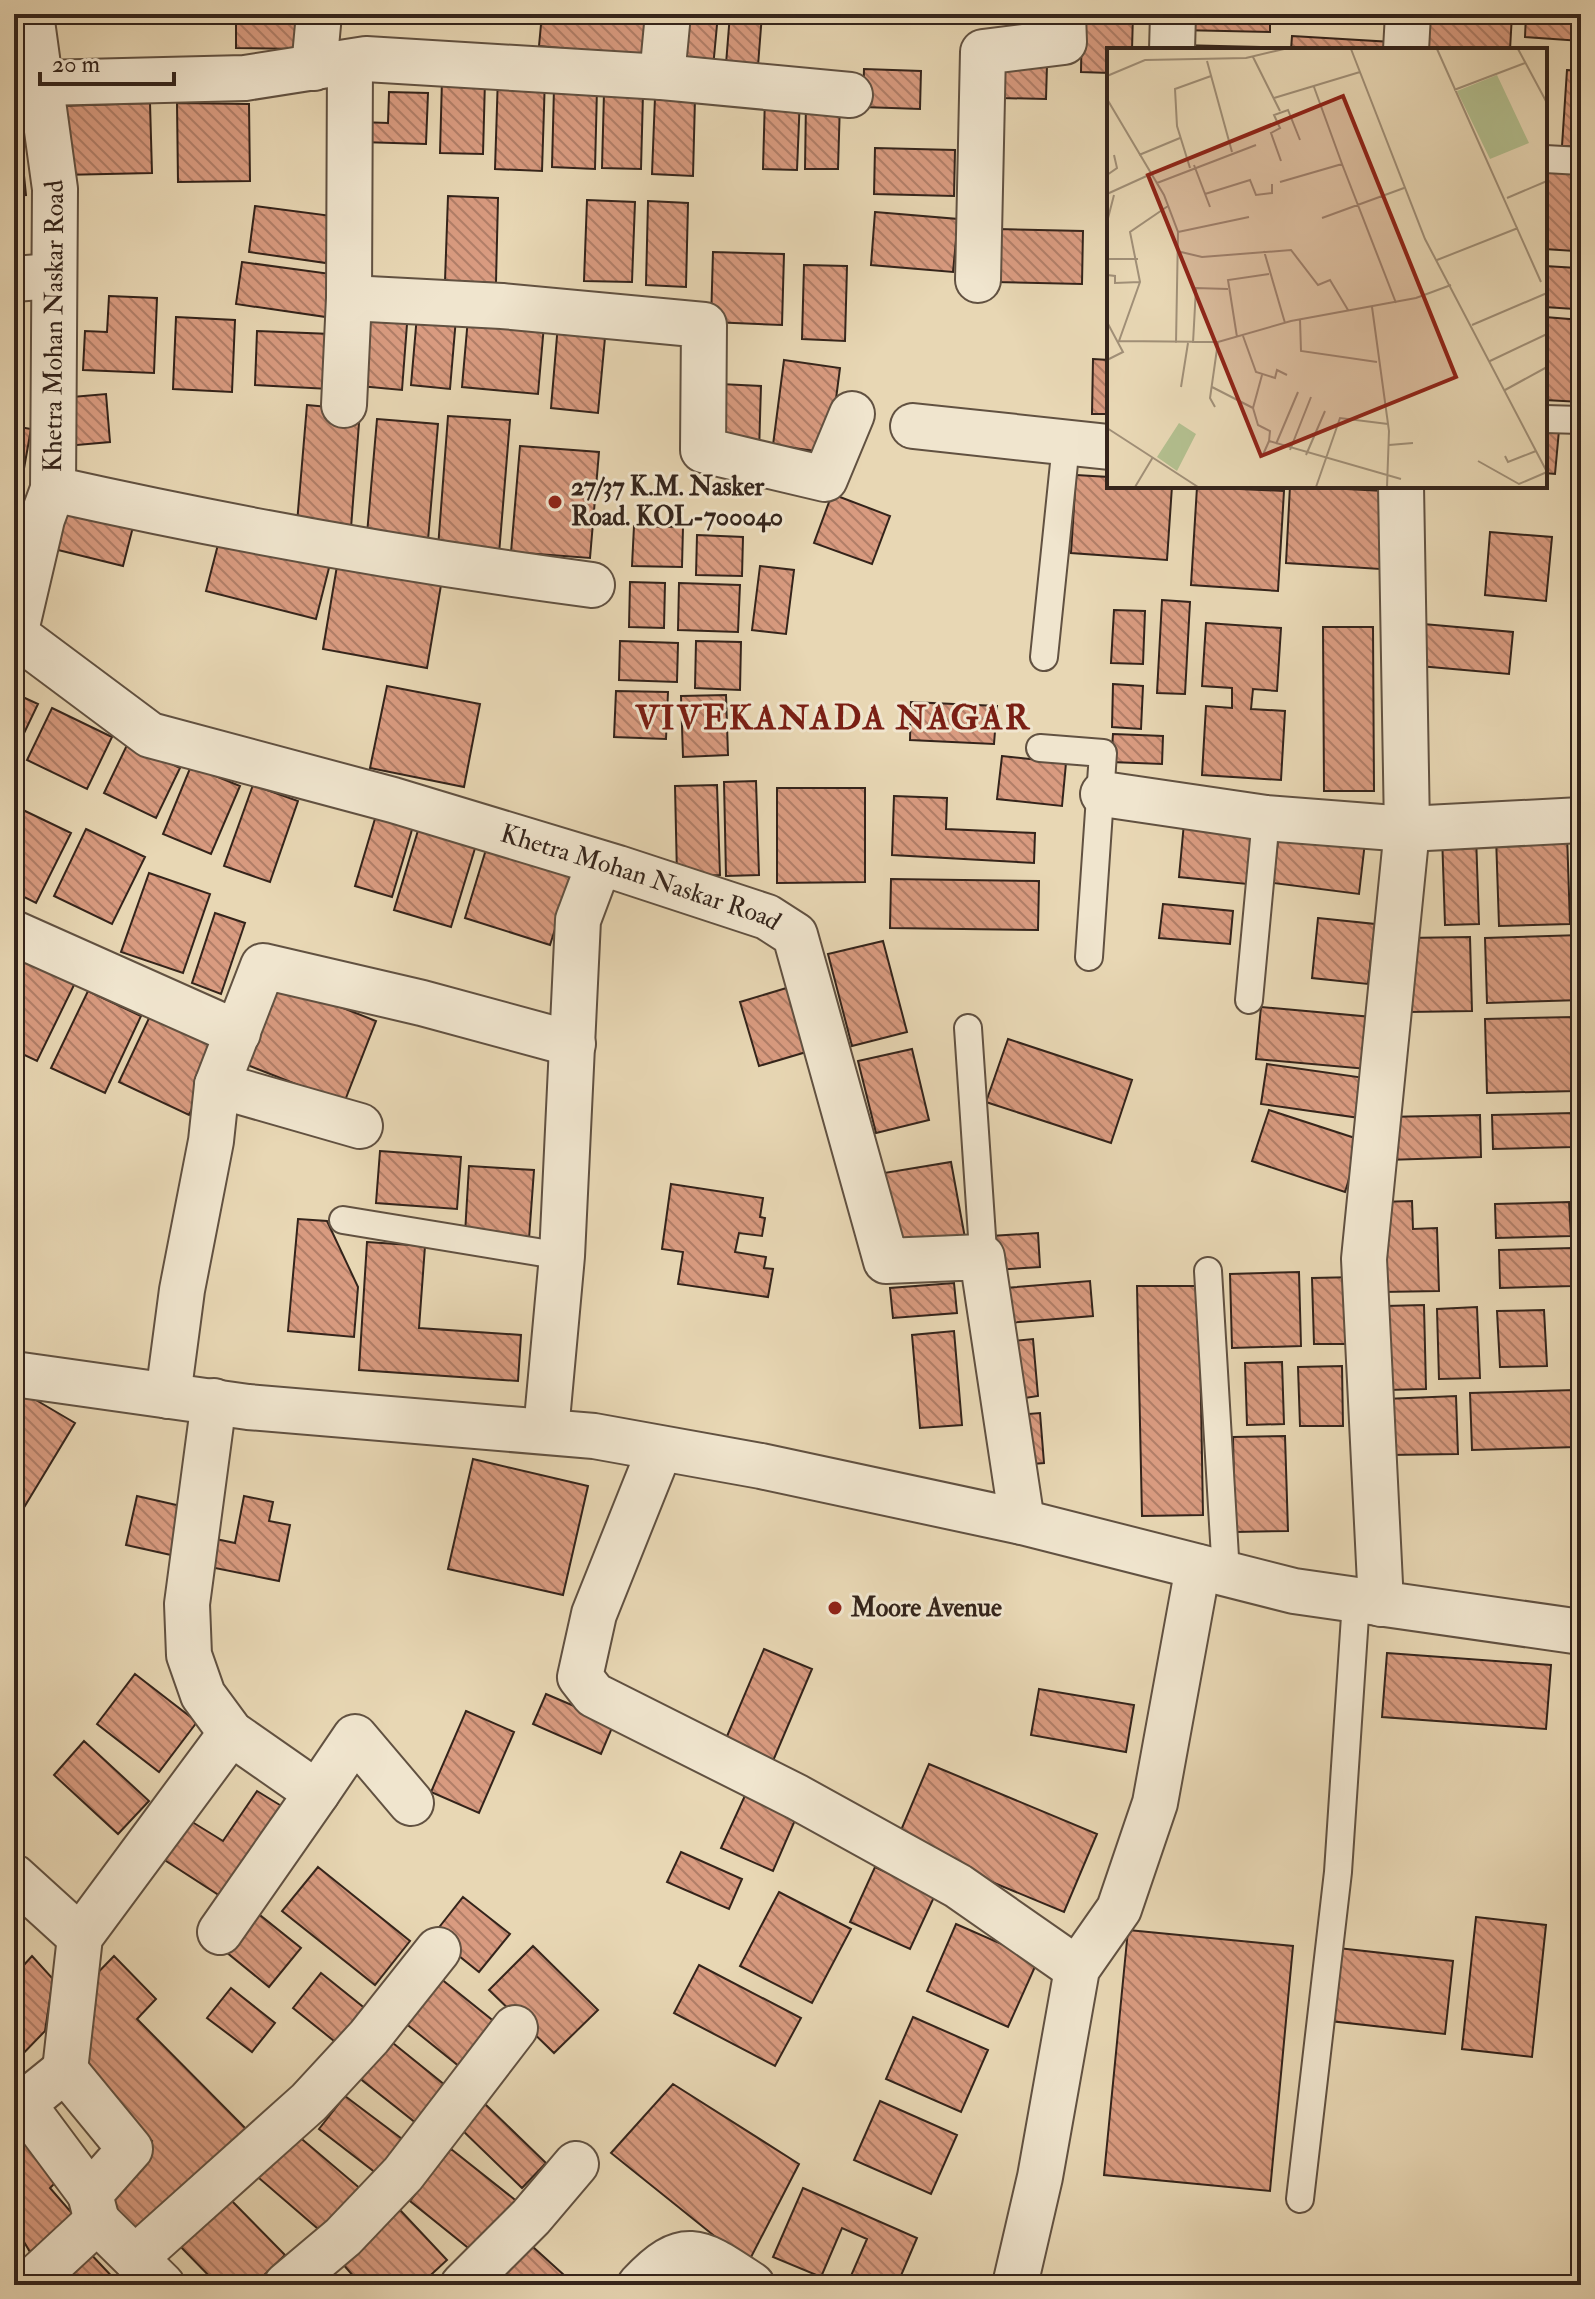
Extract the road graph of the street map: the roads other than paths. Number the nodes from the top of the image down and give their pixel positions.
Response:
1 (31, 14) edge
2 (319, 14) edge
3 (668, 14) edge
4 (1063, 14) edge
5 (1173, 14) edge
6 (1408, 14) edge
7 (1172, 48) edge
8 (1406, 48) edge
9 (332, 65) junction
10 (662, 77) junction
11 (42, 83) junction
12 (850, 95) dead end
13 (1547, 159) edge
14 (1581, 161) edge
15 (33, 277) edge
16 (978, 280) dead end
17 (349, 298) junction
18 (344, 405) dead end
19 (852, 414) dead end
20 (1547, 419) edge
21 (1581, 420) edge
22 (913, 426) dead end
23 (1066, 444) junction
24 (1107, 447) edge
25 (1401, 488) edge
26 (53, 489) junction
27 (592, 585) dead end
28 (15, 637) edge
29 (1044, 657) dead end
30 (1040, 748) dead end
31 (1103, 794) junction
32 (1266, 818) junction
33 (1581, 820) edge
34 (1407, 829) junction
35 (599, 864) junction
36 (14, 938) edge
37 (1089, 957) dead end
38 (1249, 1000) dead end
39 (968, 1028) dead end
40 (238, 1033) junction
41 (573, 1044) junction
42 (217, 1085) junction
43 (360, 1126) dead end
44 (343, 1220) dead end
45 (562, 1256) junction
46 (984, 1266) junction
47 (1208, 1271) dead end
48 (17, 1380) edge
49 (168, 1396) junction
50 (214, 1401) junction
51 (546, 1431) junction
52 (660, 1449) junction
53 (1022, 1522) junction
54 (1212, 1571) junction
55 (1369, 1603) junction
56 (1581, 1632) edge
57 (231, 1733) junction
58 (317, 1793) junction
59 (411, 1803) dead end
60 (14, 1877) edge
61 (220, 1932) dead end
62 (80, 1937) junction
63 (438, 1950) dead end
64 (1077, 1969) junction
65 (515, 2028) dead end
66 (65, 2070) junction
67 (576, 2164) dead end
68 (1300, 2199) dead end
69 (93, 2207) junction
70 (148, 2272) edge
71 (28, 2285) edge
72 (286, 2285) edge
73 (463, 2285) edge
74 (640, 2285) edge
75 (752, 2285) edge
76 (1015, 2285) edge

1 - 11 street, Khetra Mohan Naskar Road
2 - 9 street
3 - 10 street
4 - 16 street
5 - 7 street
6 - 8 street
9 - 10 street
9 - 11 street
9 - 17 street
10 - 12 street
11 - 15 street, Khetra Mohan Naskar Road
13 - 14 lane
15 - 26 street, Khetra Mohan Naskar Road
17 - 18 street
17 - 19 street
20 - 21 lane
22 - 23 street
23 - 24 street
23 - 29 lane
25 - 34 street
26 - 27 street
26 - 28 street, Khetra Mohan Naskar Road
28 - 35 street, Khetra Mohan Naskar Road
30 - 31 lane
31 - 32 street
31 - 37 lane
32 - 34 street
32 - 38 lane
33 - 34 street
34 - 55 street
35 - 41 street
35 - 46 street, Khetra Mohan Naskar Road
36 - 40 street
39 - 46 lane
40 - 41 street
40 - 42 street
41 - 45 street
42 - 43 street
42 - 49 street
44 - 45 lane
45 - 51 street
46 - 53 street
47 - 54 lane
48 - 49 street
49 - 50 street
50 - 51 street
50 - 57 street
51 - 52 street
52 - 53 street
52 - 64 street
53 - 54 street
54 - 55 street
54 - 64 street
55 - 56 street
55 - 68 lane
57 - 58 street
57 - 62 street
58 - 59 street
58 - 61 street
60 - 62 street
62 - 66 street
63 - 70 street
64 - 76 street
65 - 72 street
66 - 69 street
66 - 69 street
67 - 73 street
69 - 70 street
69 - 71 street
74 - 75 street

